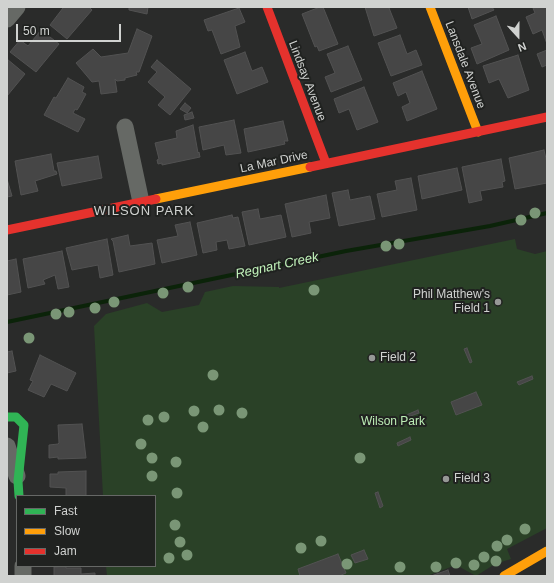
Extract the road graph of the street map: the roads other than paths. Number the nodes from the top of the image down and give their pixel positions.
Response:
1 (17, 7) edge
2 (266, 7) edge
3 (430, 7) edge
4 (7, 20) edge
5 (547, 118) edge
6 (125, 127) dead end
7 (478, 132) junction
8 (326, 163) junction
9 (141, 202) junction
10 (7, 230) edge
11 (7, 417) edge
12 (7, 446) edge
13 (19, 488) edge
14 (547, 552) edge
15 (504, 576) edge

1 - 4 street
2 - 8 street, Lindsay Avenue
3 - 7 street, Lansdale Avenue
5 - 7 street, La Mar Drive
6 - 9 street
7 - 8 street, La Mar Drive
8 - 9 street, La Mar Drive
9 - 10 street, La Mar Drive
11 - 13 street
12 - 13 street
14 - 15 street

